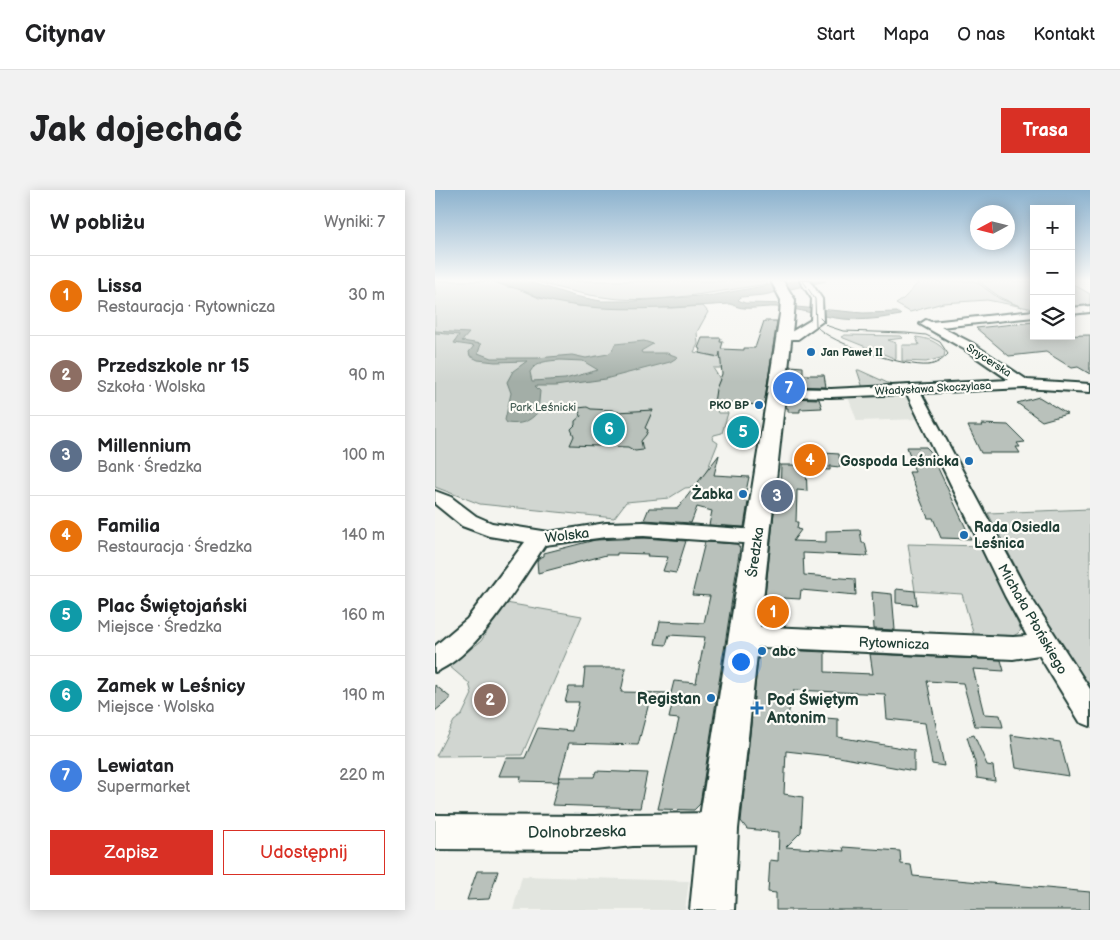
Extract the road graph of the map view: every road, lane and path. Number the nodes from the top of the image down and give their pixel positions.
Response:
1 (788, 315) edge
2 (818, 315) edge
3 (1028, 315) edge
4 (789, 336) junction
5 (1024, 384) junction
6 (1090, 388) edge
7 (912, 389) junction
8 (777, 392) junction
9 (435, 497) edge
10 (539, 537) junction
11 (757, 537) junction
12 (743, 636) junction
13 (1046, 644) junction
14 (435, 661) edge
15 (1090, 713) edge
16 (718, 830) junction
17 (435, 832) edge
18 (712, 910) edge

1 - 4 main road, Średzka
2 - 4 street
3 - 5 street, Snycerska
4 - 8 main road, Średzka
5 - 6 street, Władysława Skoczylasa
5 - 7 street, Władysława Skoczylasa
7 - 8 street, Władysława Skoczylasa
7 - 13 street, Michała Płońskiego
8 - 11 main road, Średzka
9 - 10 street
10 - 11 street, Wolska
10 - 14 street, Wolska
11 - 12 main road, Średzka
12 - 13 street, Rytownicza
12 - 16 main road, Średzka
13 - 15 street, Michała Płońskiego
16 - 17 street, Dolnobrzeska
16 - 18 main road, Średzka

